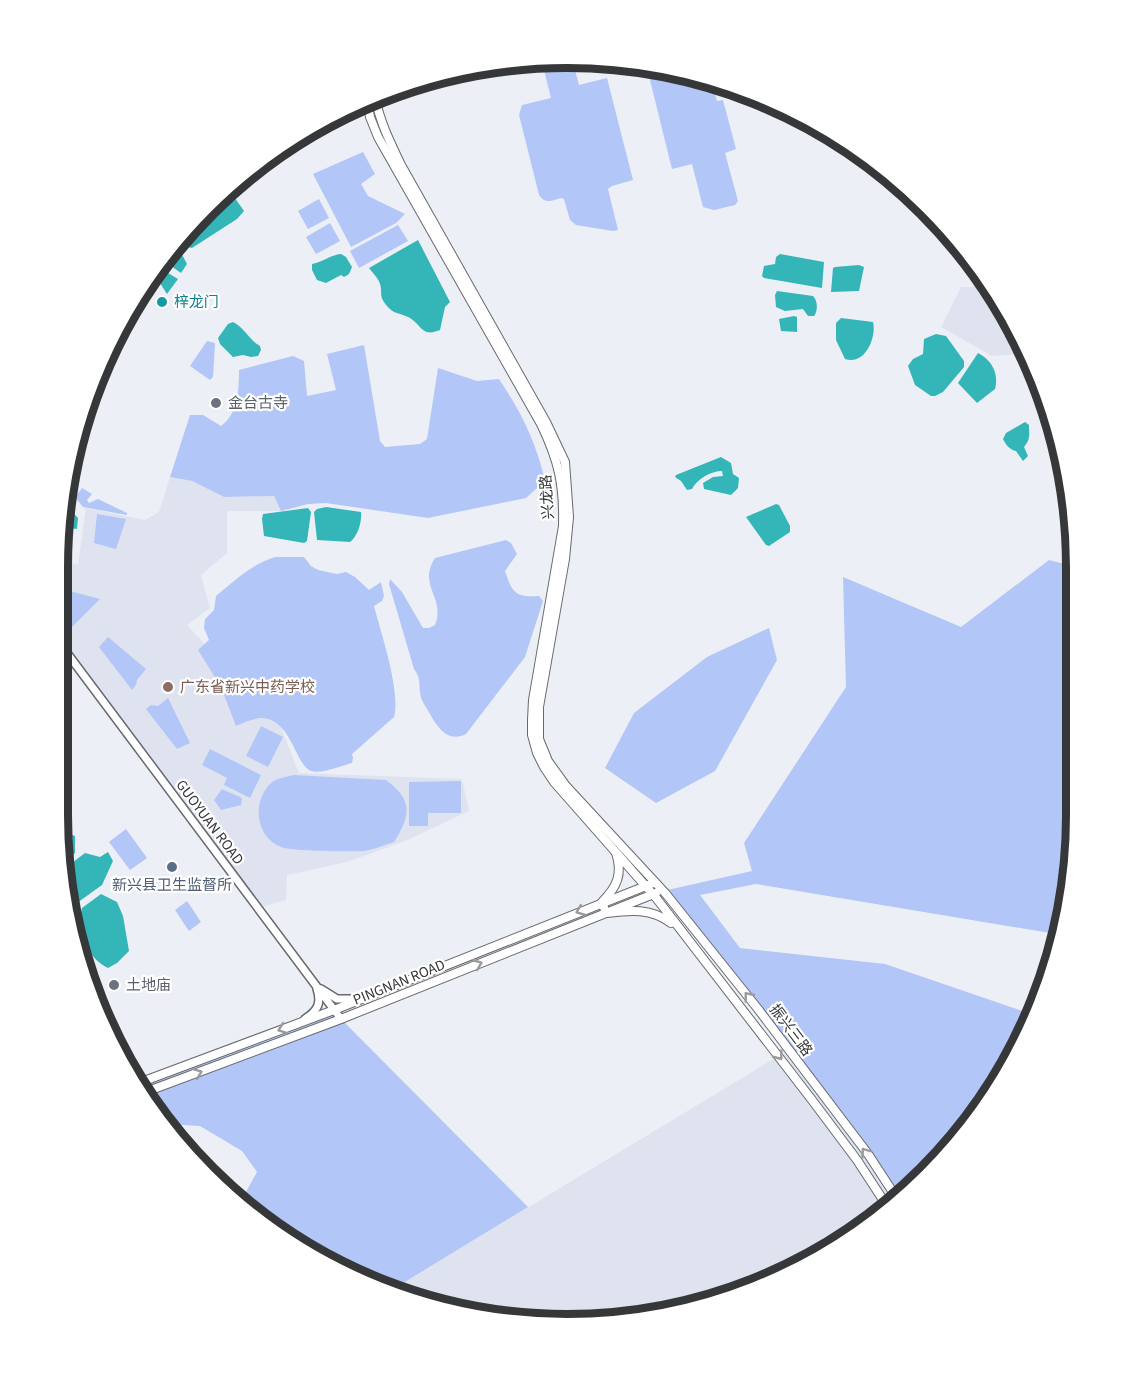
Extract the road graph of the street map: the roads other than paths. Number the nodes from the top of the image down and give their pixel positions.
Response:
1 (377, 106) edge
2 (369, 109) edge
3 (68, 654) edge
4 (615, 849) junction
5 (655, 882) junction
6 (646, 886) junction
7 (663, 891) junction
8 (653, 894) junction
9 (602, 902) junction
10 (606, 913) junction
11 (678, 928) junction
12 (315, 984) junction
13 (363, 998) junction
14 (334, 1010) junction
15 (341, 1019) junction
16 (301, 1022) junction
17 (144, 1081) edge
18 (150, 1090) edge
19 (893, 1193) edge
20 (884, 1201) edge

1 - 5 main road, 兴龙路
2 - 4 main road, 兴龙路
3 - 12 street, GUOYUAN ROAD
4 - 6 main road, 兴龙路
4 - 9 main road
5 - 6 main road, PINGNAN ROAD
5 - 7 main road, 振兴三路
6 - 8 main road, 兴龙路
6 - 9 main road, PINGNAN ROAD
7 - 8 main road, PINGNAN ROAD
19 -> 7 main road, 振兴三路
8 - 10 main road, PINGNAN ROAD
8 - 11 main road, 振兴三路
9 - 10 main road
9 -> 13 main road, PINGNAN ROAD
10 - 11 main road
15 -> 10 main road, PINGNAN ROAD
11 -> 20 main road, 振兴三路
12 - 13 street
12 - 14 street, GUOYUAN ROAD
12 - 16 street
13 - 14 main road, PINGNAN ROAD
14 - 15 street, GUOYUAN ROAD
14 - 16 main road, PINGNAN ROAD
18 -> 15 main road, PINGNAN ROAD
16 -> 17 main road, PINGNAN ROAD

